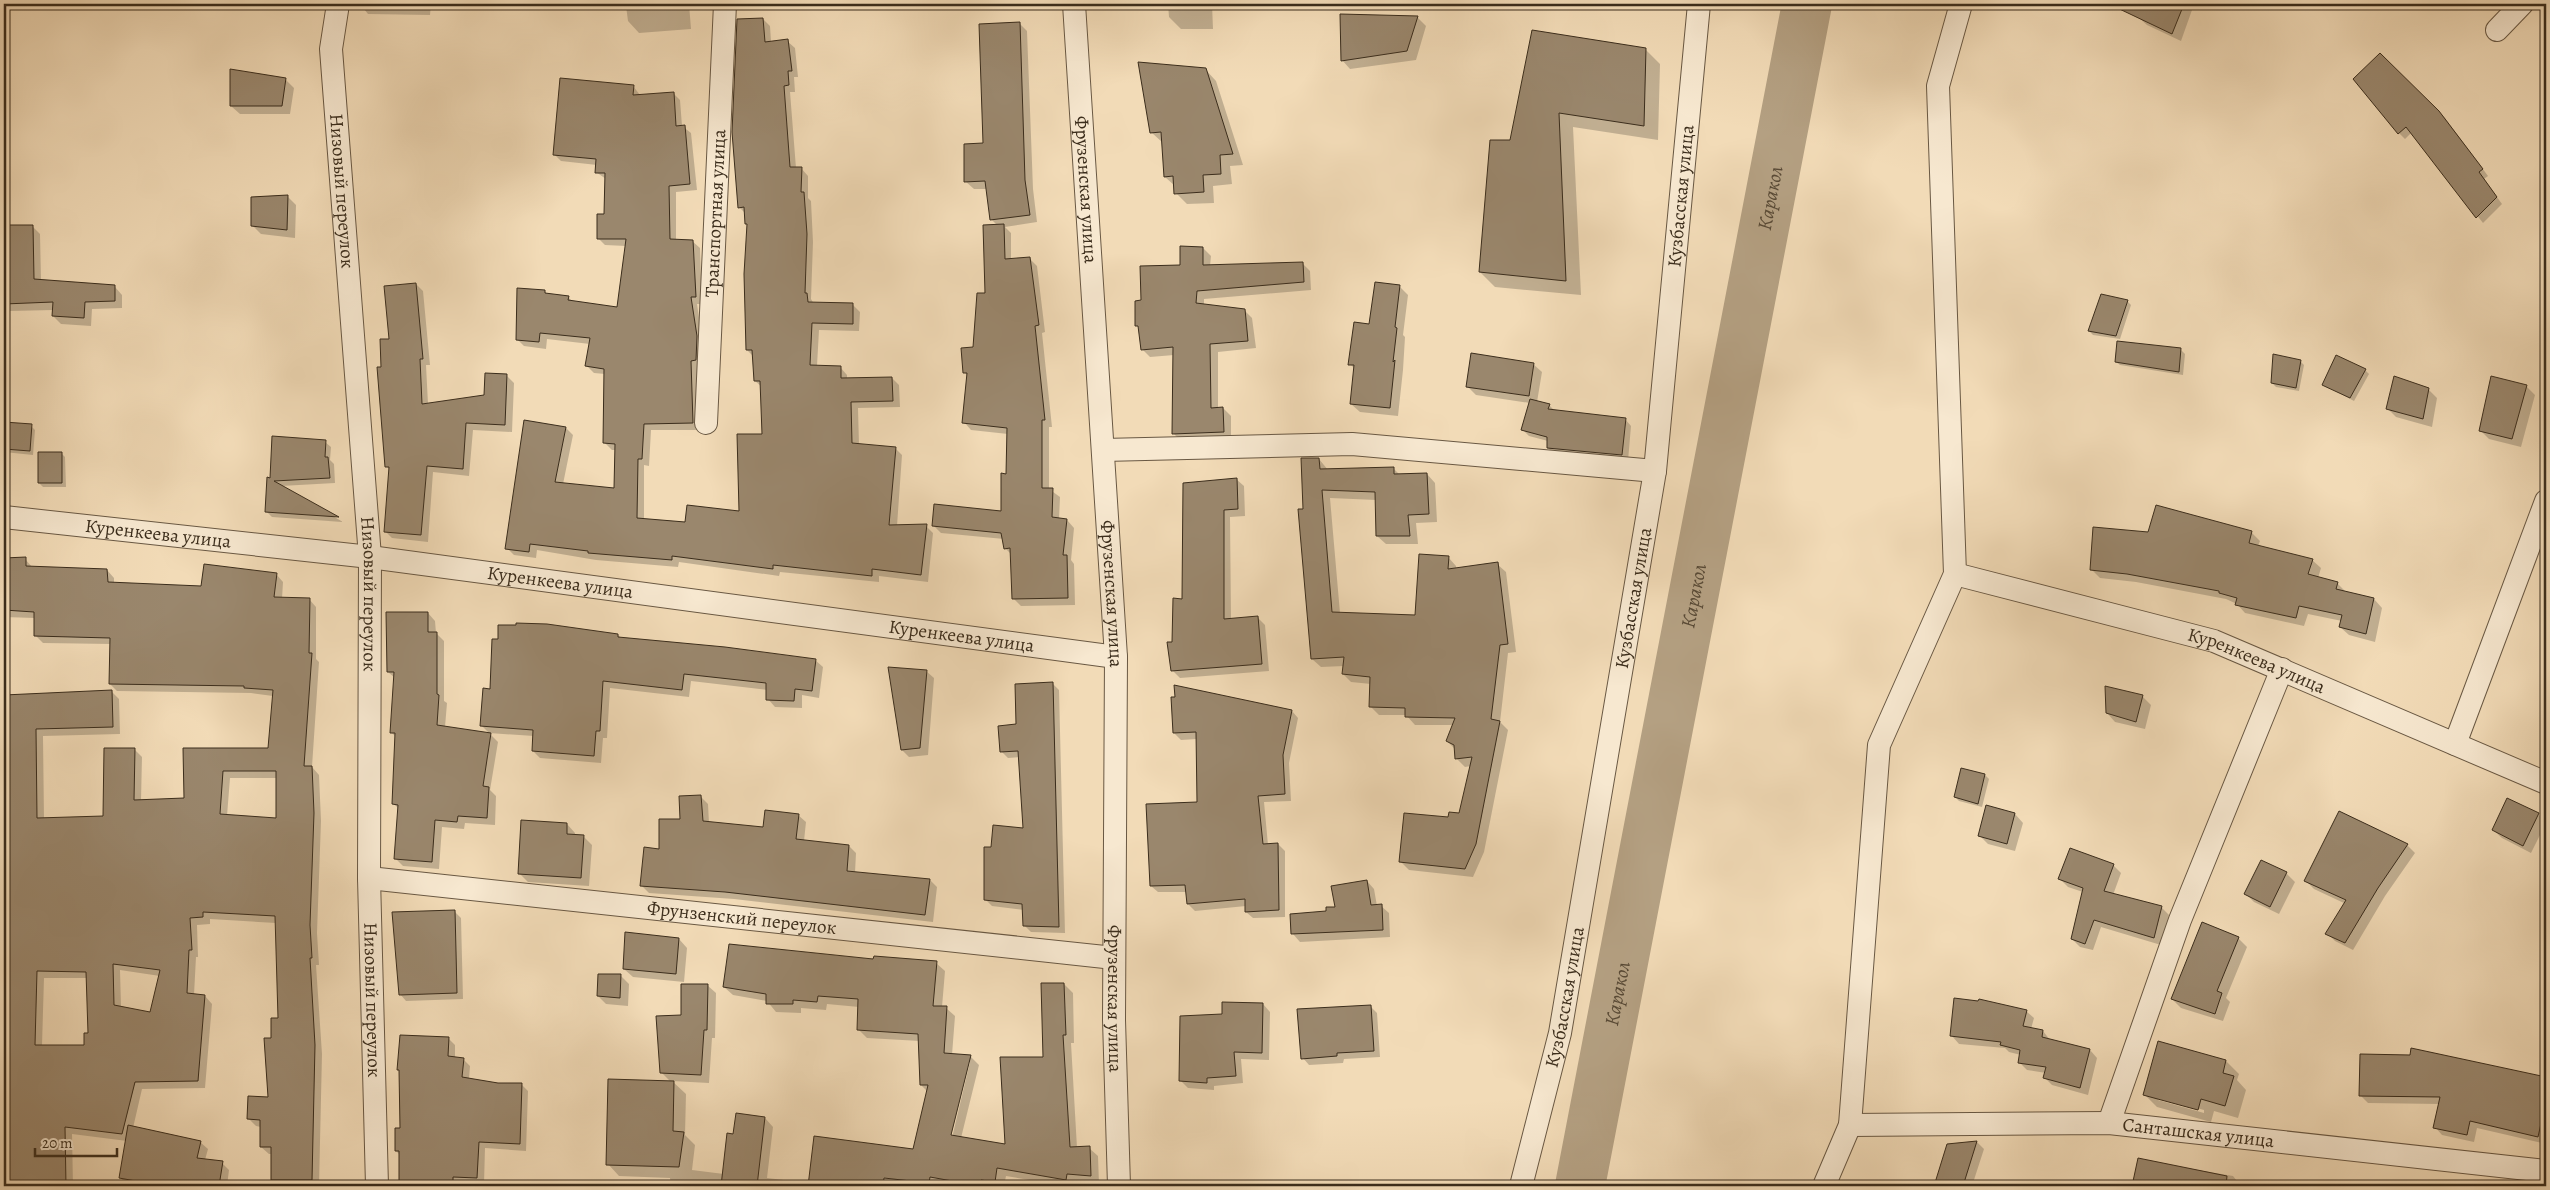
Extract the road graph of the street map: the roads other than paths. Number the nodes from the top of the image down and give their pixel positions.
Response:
1 (338, 4) edge
2 (725, 4) edge
3 (1074, 4) edge
4 (1698, 4) edge
5 (1961, 4) edge
6 (2522, 4) edge
7 (2497, 30) dead end
8 (706, 423) dead end
9 (1103, 450) junction
10 (1654, 471) junction
11 (2546, 501) edge
12 (4, 517) edge
13 (370, 557) junction
14 (1955, 574) junction
15 (1116, 657) junction
16 (2282, 668) junction
17 (2455, 744) junction
18 (2546, 783) edge
19 (369, 878) junction
20 (1114, 958) junction
21 (2109, 1123) junction
22 (1850, 1125) junction
23 (2546, 1171) edge
24 (377, 1186) edge
25 (1119, 1186) edge
26 (1521, 1186) edge
27 (1824, 1186) edge

1 - 13 street, Низовый переулок
2 - 8 street, Транспортная улица
3 - 9 street, Фрузенская улица
4 - 10 street, Кузбасская улица
5 - 14 street
6 - 7 street
9 - 10 street
9 - 15 street, Фрузенская улица
10 - 26 street, Кузбасская улица
11 - 17 street
12 - 13 street, Куренкеева улица
13 - 15 street, Куренкеева улица
13 - 19 street, Низовый переулок
14 - 16 street, Куренкеева улица
14 - 22 street
15 - 20 street, Фрузенская улица
16 - 17 street, Куренкеева улица
16 - 21 street
17 - 18 street, Куренкеева улица
19 - 20 street, Фрунзенский переулок
19 - 24 street, Низовый переулок
20 - 25 street, Фрузенская улица
21 - 22 street, Санташская улица
21 - 23 street, Санташская улица
22 - 27 street

